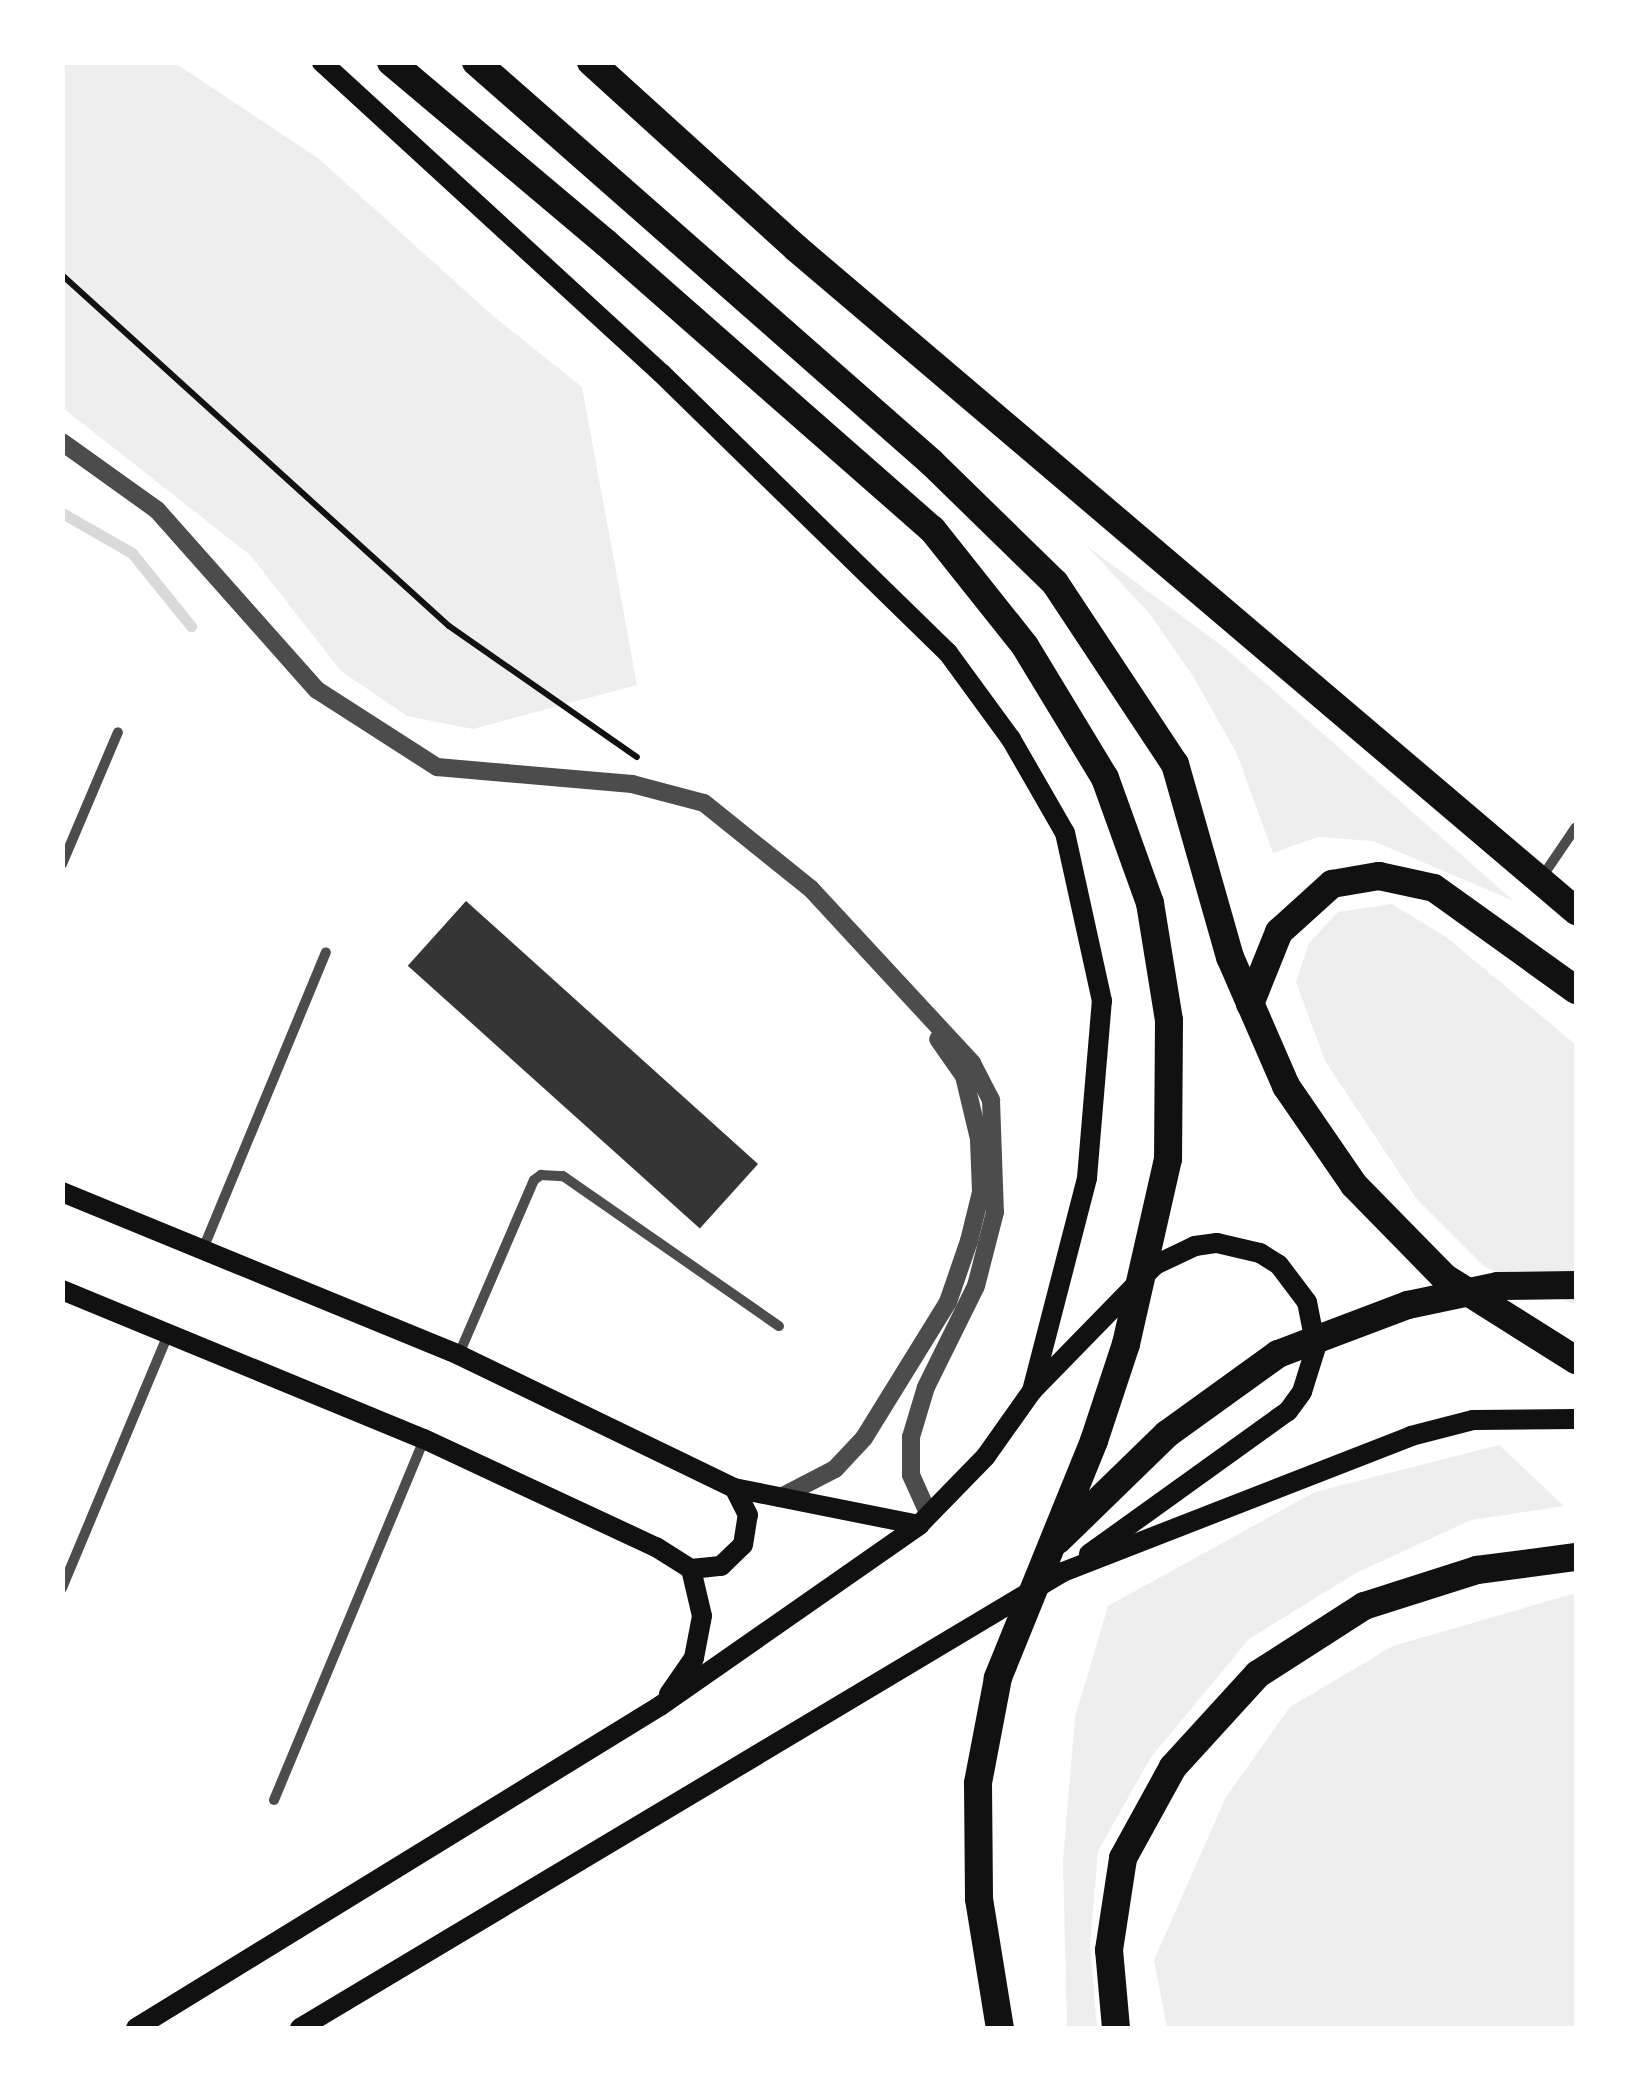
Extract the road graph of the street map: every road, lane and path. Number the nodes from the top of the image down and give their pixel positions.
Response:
1 (322, 62) edge
2 (391, 62) edge
3 (476, 62) edge
4 (591, 62) edge
5 (62, 276) edge
6 (62, 442) edge
7 (118, 732) dead end
8 (640, 759) dead end
9 (1576, 827) edge
10 (62, 864) edge
11 (1542, 878) junction
12 (1576, 911) edge
13 (326, 952) dead end
14 (895, 977) junction
15 (1576, 990) edge
16 (1250, 1004) junction
17 (62, 1192) edge
18 (203, 1249) junction
19 (1576, 1285) edge
20 (62, 1290) edge
21 (779, 1326) dead end
22 (168, 1334) junction
23 (459, 1355) junction
24 (1576, 1360) edge
25 (1032, 1391) junction
26 (1576, 1419) edge
27 (424, 1439) junction
28 (734, 1488) junction
29 (779, 1498) junction
30 (924, 1520) junction
31 (1576, 1558) edge
32 (1056, 1560) junction
33 (691, 1569) junction
34 (62, 1588) edge
35 (660, 1706) junction
36 (274, 1800) dead end
37 (136, 2028) edge
38 (300, 2028) edge
39 (1000, 2028) edge
40 (1116, 2028) edge

1 - 25 main road
2 - 32 highway
3 - 16 highway
4 - 11 highway
5 - 8 path
6 - 14 street
7 - 10 street
9 - 11 street
11 - 12 highway
13 - 18 street
14 - 29 street
14 - 30 street
15 - 16 highway
16 - 24 highway
17 - 18 main road
18 - 23 main road
19 - 32 highway
20 - 22 main road
21 - 23 street
22 - 27 main road
22 - 34 street
23 - 28 main road
25 - 30 main road
25 - 32 main road
26 - 32 main road
27 - 33 main road
27 - 36 street
28 - 29 main road
28 - 33 main road
29 - 30 main road
30 - 35 main road
31 - 40 highway
32 - 38 main road
32 - 39 highway
33 - 35 main road
35 - 37 main road

